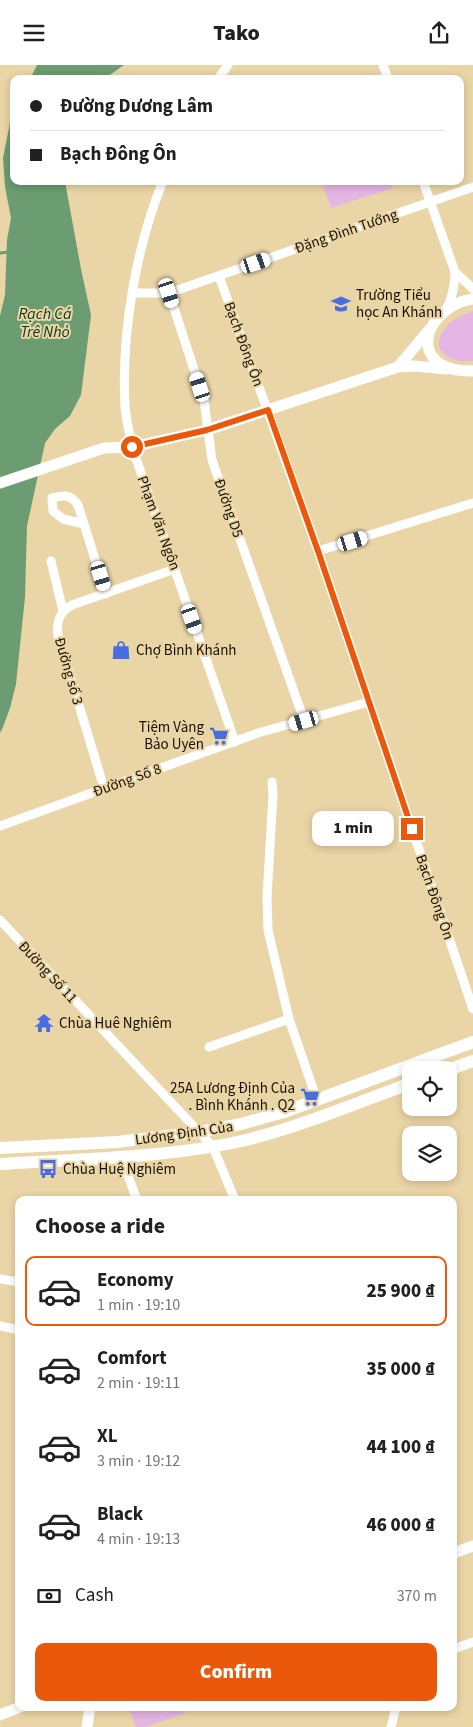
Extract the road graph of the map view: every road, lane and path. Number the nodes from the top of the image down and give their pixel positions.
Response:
1 (162, 185) edge
2 (425, 185) edge
3 (473, 187) edge
4 (431, 202) junction
5 (454, 272) junction
6 (219, 276) junction
7 (473, 289) edge
8 (132, 293) junction
9 (169, 293) junction
10 (473, 299) edge
11 (444, 314) junction
12 (433, 324) junction
13 (398, 367) junction
14 (446, 369) junction
15 (467, 371) edge
16 (473, 378) edge
17 (268, 410) junction
18 (207, 430) junction
19 (132, 447) junction
20 (0, 483) edge
21 (473, 503) edge
22 (84, 524) dead end
23 (318, 551) junction
24 (51, 561) dead end
25 (175, 569) junction
26 (106, 594) junction
27 (63, 611) junction
28 (369, 702) junction
29 (304, 721) junction
30 (235, 742) junction
31 (272, 782) dead end
32 (104, 788) junction
33 (0, 826) edge
34 (0, 920) edge
35 (473, 1009) edge
36 (289, 1019) junction
37 (473, 1042) edge
38 (209, 1047) dead end
39 (473, 1061) edge
40 (457, 1067) edge
41 (402, 1086) edge
42 (317, 1100) junction
43 (200, 1132) junction
44 (213, 1147) junction
45 (0, 1148) edge
46 (122, 1157) junction
47 (0, 1164) edge
48 (136, 1196) edge
49 (233, 1196) edge
50 (0, 1279) edge
51 (15, 1281) edge
52 (0, 1326) edge
53 (15, 1329) edge
54 (473, 1546) edge
55 (457, 1552) edge
56 (473, 1642) edge
57 (457, 1648) edge
58 (15, 1709) edge
59 (89, 1711) edge
60 (395, 1711) edge
61 (0, 1715) edge
62 (87, 1727) edge
63 (390, 1727) edge

1 - 8 street, Phạm Văn Ngôn
2 - 4 street
3 - 4 street, Đặng Đình Tướng
4 - 5 street
4 - 6 street, Đặng Đình Tướng
5 - 7 street
5 - 11 street
6 - 9 street, Đặng Đình Tướng
6 - 17 street, Bạch Đông Ôn
8 - 9 street, Đặng Đình Tướng
8 - 19 street, Phạm Văn Ngôn
9 - 18 street, Đường D5
10 - 11 street
11 - 12 street
12 - 13 street
12 - 14 street
13 - 14 street
13 - 17 street
14 - 15 street
15 - 16 street
17 - 18 street
17 - 23 street, Bạch Đông Ôn
18 - 19 street
18 - 29 street, Đường D5
19 - 20 street
19 - 25 street, Phạm Văn Ngôn
21 - 23 street
22 - 26 street
23 - 28 street, Bạch Đông Ôn
24 - 27 street
25 - 26 street
25 - 30 street, Phạm Văn Ngôn
26 - 27 street
27 - 32 street, Đường số 3
28 - 29 street, Đường Số 8
28 - 35 street, Bạch Đông Ôn
29 - 30 street, Đường Số 8
30 - 32 street, Đường Số 8
31 - 36 street
32 - 33 street, Đường Số 8
34 - 43 street, Đường Số 11
36 - 38 street
36 - 42 street
37 - 42 main road, Lương Định Của
39 - 40 main road
41 - 44 main road, Lương Định Của
42 - 43 main road, Lương Định Của
43 - 44 street, Đường Số 11
43 - 45 main road, Lương Định Của
44 - 46 main road, Lương Định Của
44 - 49 street
46 - 47 main road, Lương Định Của
46 - 48 street
50 - 51 street
52 - 53 street
54 - 55 street
56 - 57 street
58 - 61 street
59 - 62 street
60 - 63 street

